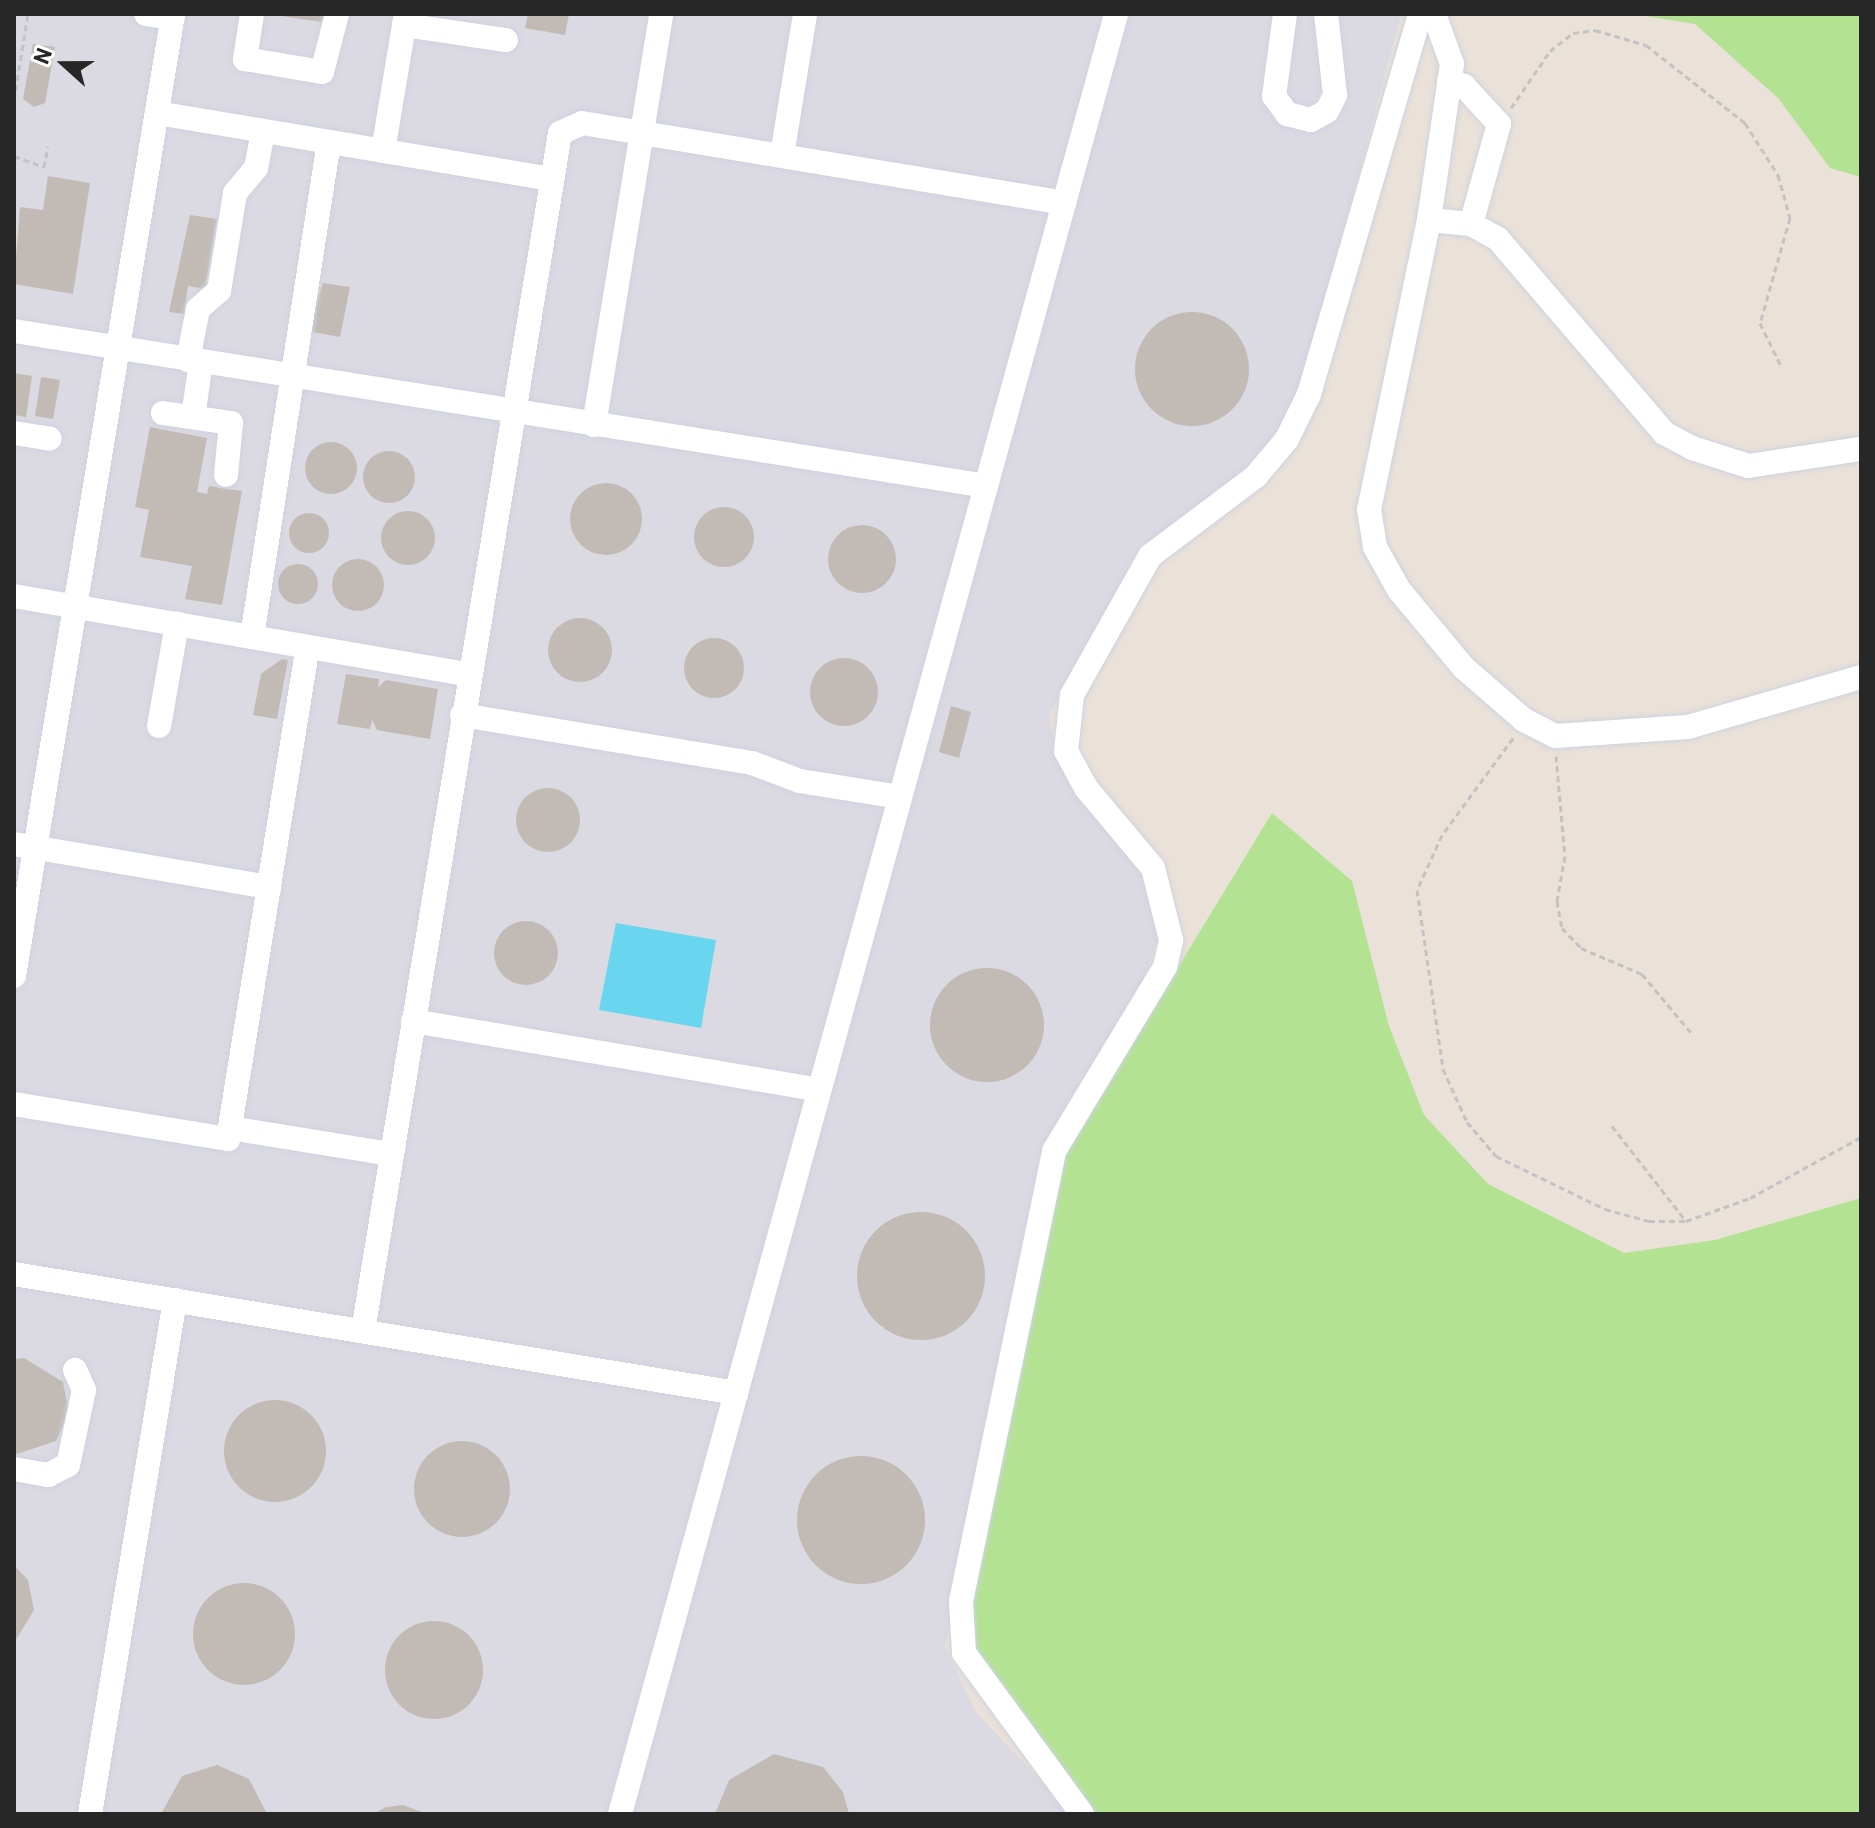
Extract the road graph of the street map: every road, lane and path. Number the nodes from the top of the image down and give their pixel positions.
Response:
1 (28, 14) edge
2 (146, 14) edge
3 (252, 14) edge
4 (337, 14) edge
5 (661, 14) edge
6 (805, 14) edge
7 (1116, 14) edge
8 (1285, 14) edge
9 (1326, 14) edge
10 (1420, 14) edge
11 (1434, 14) edge
12 (173, 16) edge
13 (405, 19) edge
14 (506, 40) dead end
15 (1449, 81) junction
16 (14, 100) edge
17 (157, 113) junction
18 (1499, 124) junction
19 (263, 131) junction
20 (641, 133) junction
21 (329, 142) junction
22 (48, 146) dead end
23 (383, 151) junction
24 (782, 155) junction
25 (14, 156) edge
26 (550, 179) junction
27 (1064, 203) junction
28 (1429, 220) junction
29 (1471, 224) junction
30 (14, 331) edge
31 (118, 348) junction
32 (194, 361) junction
33 (1782, 368) dead end
34 (291, 376) junction
35 (511, 411) junction
36 (163, 413) dead end
37 (193, 417) junction
38 (594, 425) junction
39 (14, 433) edge
40 (50, 439) dead end
41 (1861, 449) edge
42 (226, 475) dead end
43 (986, 486) junction
44 (14, 596) edge
45 (75, 606) junction
46 (177, 624) junction
47 (252, 637) junction
48 (308, 647) junction
49 (469, 675) junction
50 (1861, 677) edge
51 (462, 715) junction
52 (1524, 720) junction
53 (159, 726) dead end
54 (1555, 736) junction
55 (900, 797) junction
56 (25, 846) edge
57 (269, 887) junction
58 (14, 976) edge
59 (413, 1021) junction
60 (1693, 1035) dead end
61 (819, 1090) junction
62 (14, 1104) edge
63 (1612, 1126) dead end
64 (230, 1128) junction
65 (1861, 1137) edge
66 (391, 1154) junction
67 (1686, 1221) junction
68 (14, 1274) edge
69 (175, 1300) junction
70 (363, 1331) junction
71 (75, 1370) dead end
72 (736, 1393) junction
73 (14, 1469) edge
74 (90, 1814) edge
75 (620, 1814) edge
76 (1082, 1814) edge

1 - 16 path
2 - 12 lane
3 - 4 lane
5 - 20 lane
6 - 24 lane
7 - 27 lane
8 - 9 lane
10 - 76 lane
11 - 15 lane
12 - 17 lane
13 - 14 lane
13 - 23 lane
15 - 18 lane
15 - 28 lane
17 - 19 lane
17 - 31 lane
18 - 29 lane
18 - 33 path
19 - 21 lane
19 - 32 lane
20 - 24 lane
20 - 26 lane
20 - 38 lane
21 - 23 lane
21 - 34 lane
22 - 25 path
23 - 26 lane
24 - 27 lane
26 - 35 lane
27 - 43 lane
28 - 29 lane
28 - 52 lane
29 - 41 lane
30 - 31 lane
31 - 32 lane
31 - 45 lane
32 - 34 lane
32 - 37 lane
34 - 35 lane
34 - 47 lane
35 - 38 lane
35 - 49 lane
36 - 37 lane
37 - 42 lane
38 - 43 lane
39 - 40 lane
43 - 55 lane
44 - 45 lane
45 - 46 lane
45 - 56 lane
46 - 47 lane
46 - 53 lane
47 - 48 lane
48 - 49 lane
48 - 57 lane
49 - 51 lane
50 - 54 lane
51 - 55 lane
51 - 59 lane
52 - 54 lane
52 - 67 path
54 - 60 path
55 - 61 lane
56 - 57 lane
56 - 58 lane
57 - 64 lane
59 - 61 lane
59 - 66 lane
61 - 72 lane
62 - 64 lane
63 - 67 path
64 - 66 lane
65 - 67 path
66 - 70 lane
68 - 69 lane
69 - 70 lane
69 - 74 lane
70 - 72 lane
71 - 73 lane
72 - 75 lane

